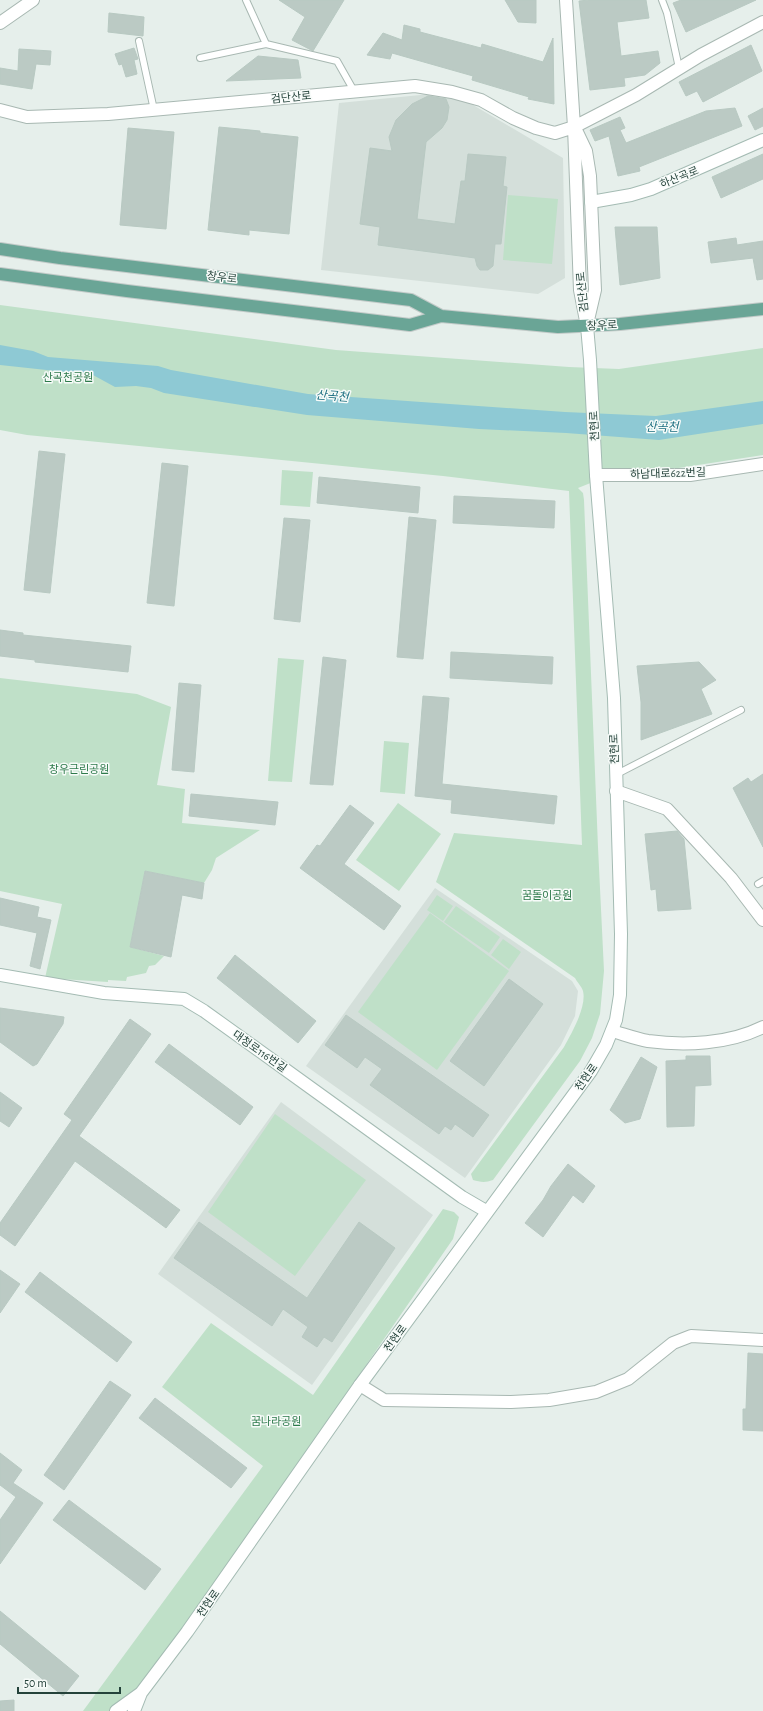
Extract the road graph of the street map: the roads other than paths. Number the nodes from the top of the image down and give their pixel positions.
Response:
1 (33, 0) edge
2 (246, 0) edge
3 (566, 0) edge
4 (662, 0) edge
5 (763, 22) edge
6 (0, 23) edge
7 (139, 41) dead end
8 (266, 44) junction
9 (200, 58) dead end
10 (678, 68) junction
11 (354, 91) junction
12 (0, 110) edge
13 (154, 110) junction
14 (574, 127) junction
15 (763, 140) edge
16 (591, 202) junction
17 (0, 249) edge
18 (0, 274) edge
19 (16, 277) junction
20 (0, 279) edge
21 (763, 309) edge
22 (442, 316) junction
23 (587, 326) junction
24 (763, 464) edge
25 (596, 475) junction
26 (741, 710) dead end
27 (615, 775) junction
28 (616, 791) junction
29 (763, 920) edge
30 (0, 975) edge
31 (763, 1027) edge
32 (612, 1031) junction
33 (486, 1211) junction
34 (763, 1340) edge
35 (360, 1385) junction
36 (141, 1693) junction
37 (116, 1711) edge
38 (134, 1711) edge

1 - 6 street
2 - 8 lane
3 - 14 street
4 - 10 lane
5 - 10 street, 검단산로
7 - 13 lane
8 - 9 lane
8 - 11 lane
10 - 14 street, 검단산로
11 - 13 street, 검단산로
11 - 14 street, 검단산로
12 - 13 street, 검단산로
14 - 16 street, 검단산로
14 - 23 street, 검단산로
15 - 16 street, 하산곡로
16 - 23 street, 검단산로
17 - 22 main road, 창우로
18 - 19 main road, 창우로
19 - 20 main road
19 - 22 main road, 창우로
21 - 23 main road, 창우로
22 - 23 main road, 창우로
23 - 25 street, 천현로
24 - 25 street, 하남대로622번길
25 - 27 street, 천현로
26 - 27 lane
27 - 28 street, 천현로
28 - 29 street
28 - 32 street, 천현로
30 - 33 street, 대청로116번길
31 - 32 street
32 - 33 street, 천현로
33 - 35 street, 천현로
34 - 35 street
35 - 36 street, 천현로
36 - 37 street, 천현로
36 - 38 street, 천현로

